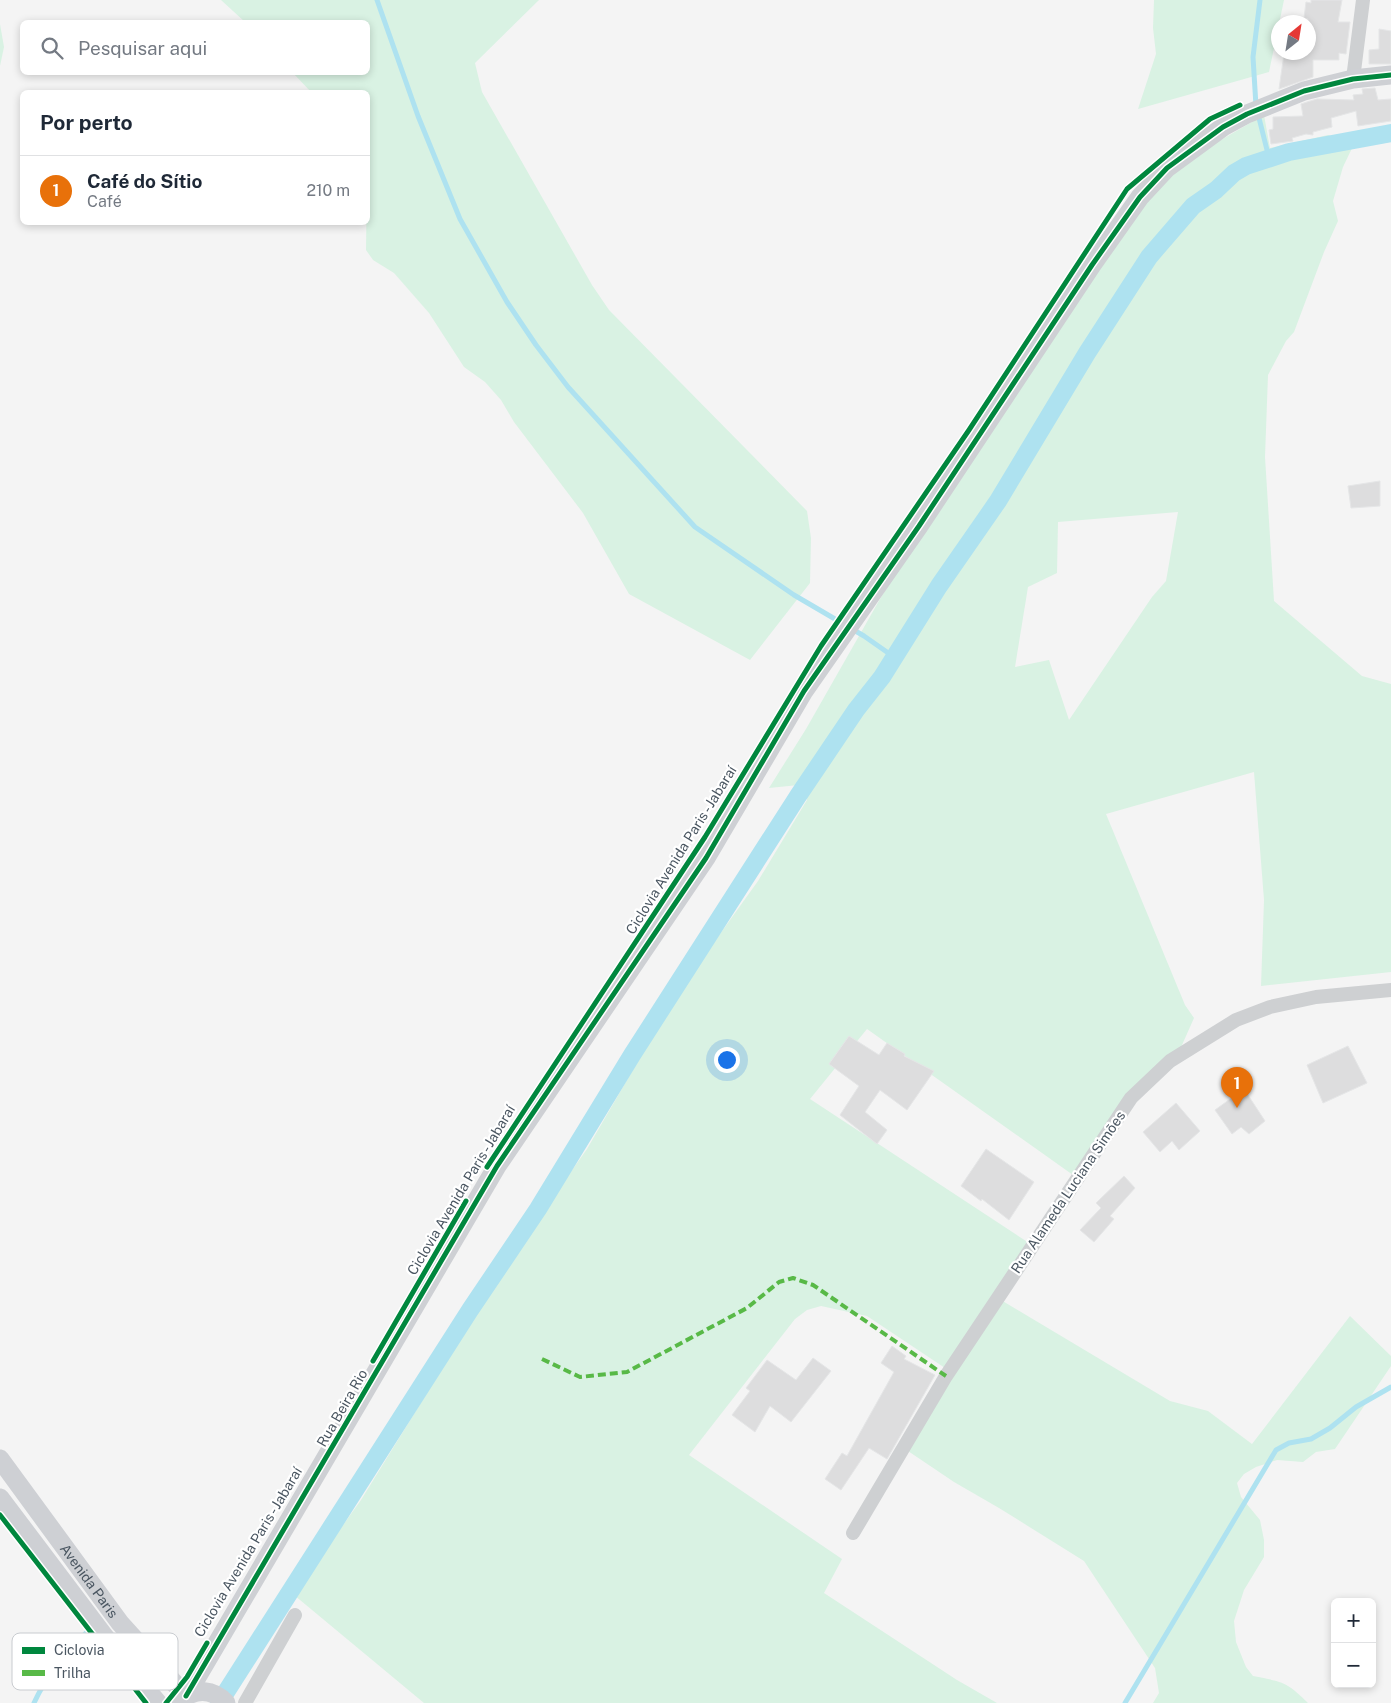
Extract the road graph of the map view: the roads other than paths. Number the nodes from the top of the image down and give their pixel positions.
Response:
1 (1364, 0) edge
2 (1391, 75) edge
3 (1353, 79) junction
4 (1391, 990) edge
5 (0, 1460) edge
6 (0, 1498) edge
7 (853, 1533) dead end
8 (295, 1615) dead end
9 (102, 1633) edge
10 (128, 1633) edge
11 (147, 1690) edge
12 (174, 1690) edge
13 (182, 1700) edge
14 (158, 1703) edge
15 (226, 1703) edge
16 (245, 1703) edge

1 - 3 street
2 - 3 street, Rua Beira Rio
3 - 13 street, Rua Beira Rio
4 - 7 street, Rua Alameda Luciana Simões
5 - 10 street, Avenida Paris
6 - 9 street, Avenida Paris
8 - 16 street
11 - 14 street, Avenida Paris
12 - 13 street, Avenida Paris
13 - 15 street

